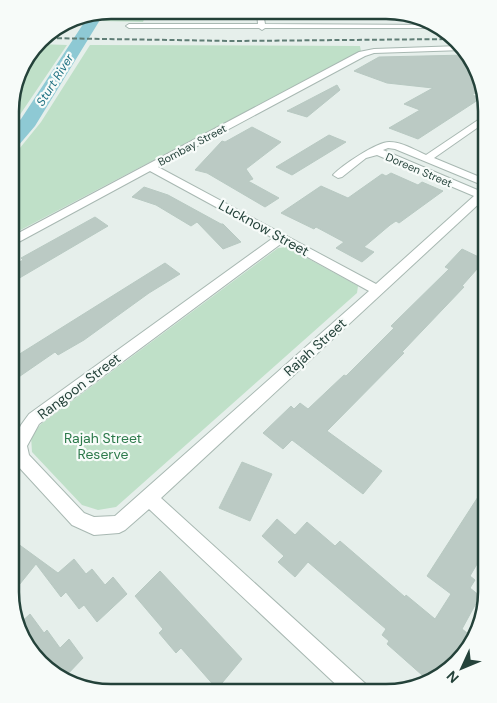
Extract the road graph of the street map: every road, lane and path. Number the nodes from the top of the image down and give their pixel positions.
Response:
1 (261, 19) edge
2 (129, 26) dead end
3 (422, 26) edge
4 (262, 28) junction
5 (453, 48) edge
6 (478, 122) edge
7 (378, 151) junction
8 (427, 158) junction
9 (151, 167) junction
10 (338, 175) dead end
11 (478, 189) edge
12 (478, 190) edge
13 (478, 199) edge
14 (19, 238) edge
15 (281, 238) junction
16 (377, 290) junction
17 (149, 498) junction
18 (350, 684) edge

1 - 4 street
2 - 4 street
3 - 4 street
5 - 9 street, Bombay Street
6 - 8 street
7 - 8 street, Doreen Street
7 - 10 street
7 - 12 street, Doreen Street
8 - 11 street, Doreen Street
9 - 14 street, Bombay Street
9 - 15 street, Lucknow Street
13 - 16 street, Rajah Street
15 - 16 street, Lucknow Street
15 - 17 street, Rangoon Street
16 - 17 street, Rajah Street
17 - 18 street

